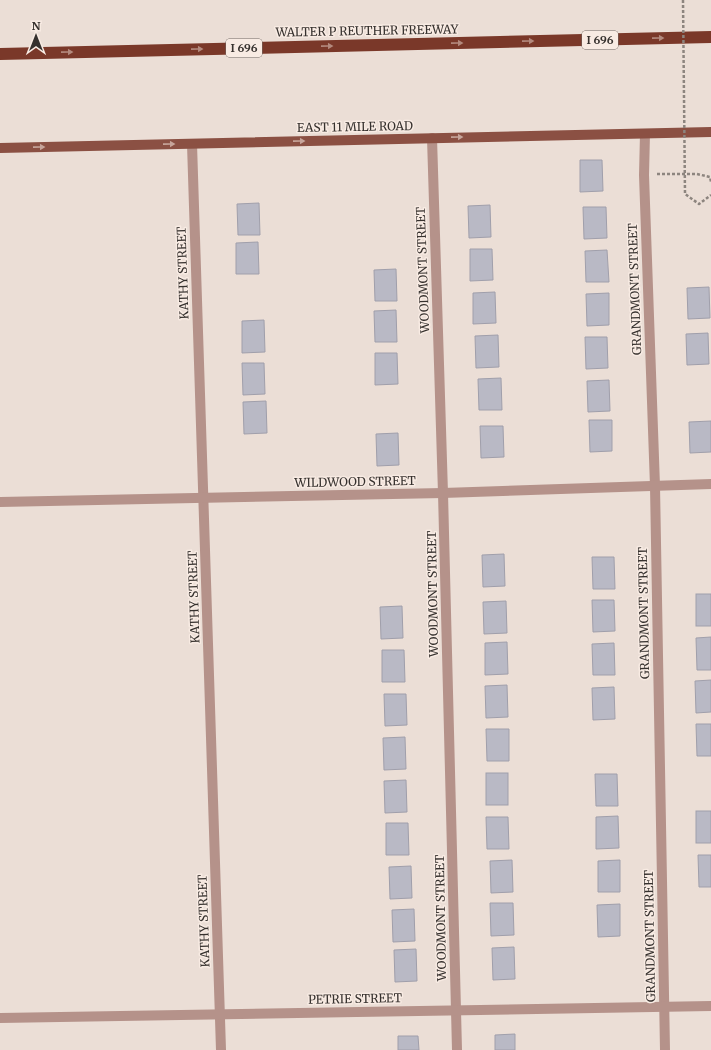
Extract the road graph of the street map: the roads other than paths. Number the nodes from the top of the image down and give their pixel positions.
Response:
1 (711, 37) edge
2 (0, 54) edge
3 (711, 132) edge
4 (644, 134) junction
5 (432, 138) junction
6 (192, 144) junction
7 (0, 148) edge
8 (711, 484) edge
9 (655, 486) junction
10 (444, 493) junction
11 (204, 498) junction
12 (0, 502) edge
13 (664, 1006) junction
14 (711, 1006) edge
15 (456, 1010) junction
16 (219, 1014) junction
17 (0, 1018) edge
18 (221, 1050) edge
19 (457, 1050) edge
20 (665, 1050) edge

2 -> 1 highway, WALTER P REUTHER FREEWAY / I 696
3 - 4 main road, EAST 11 MILE ROAD
5 -> 4 main road, EAST 11 MILE ROAD
4 - 9 street, GRANDMONT STREET
6 -> 5 main road, EAST 11 MILE ROAD
5 - 10 street, WOODMONT STREET
7 -> 6 main road, EAST 11 MILE ROAD
6 - 11 street, KATHY STREET
8 - 9 street, WILDWOOD STREET
9 - 10 street, WILDWOOD STREET
9 - 13 street, GRANDMONT STREET
10 - 11 street, WILDWOOD STREET
10 - 15 street, WOODMONT STREET
11 - 12 street, WILDWOOD STREET
11 - 16 street, KATHY STREET
13 - 14 street, PETRIE STREET
13 - 15 street, PETRIE STREET
13 - 20 street, GRANDMONT STREET
15 - 16 street, PETRIE STREET
15 - 19 street, WOODMONT STREET
16 - 17 street, PETRIE STREET
16 - 18 street, KATHY STREET

